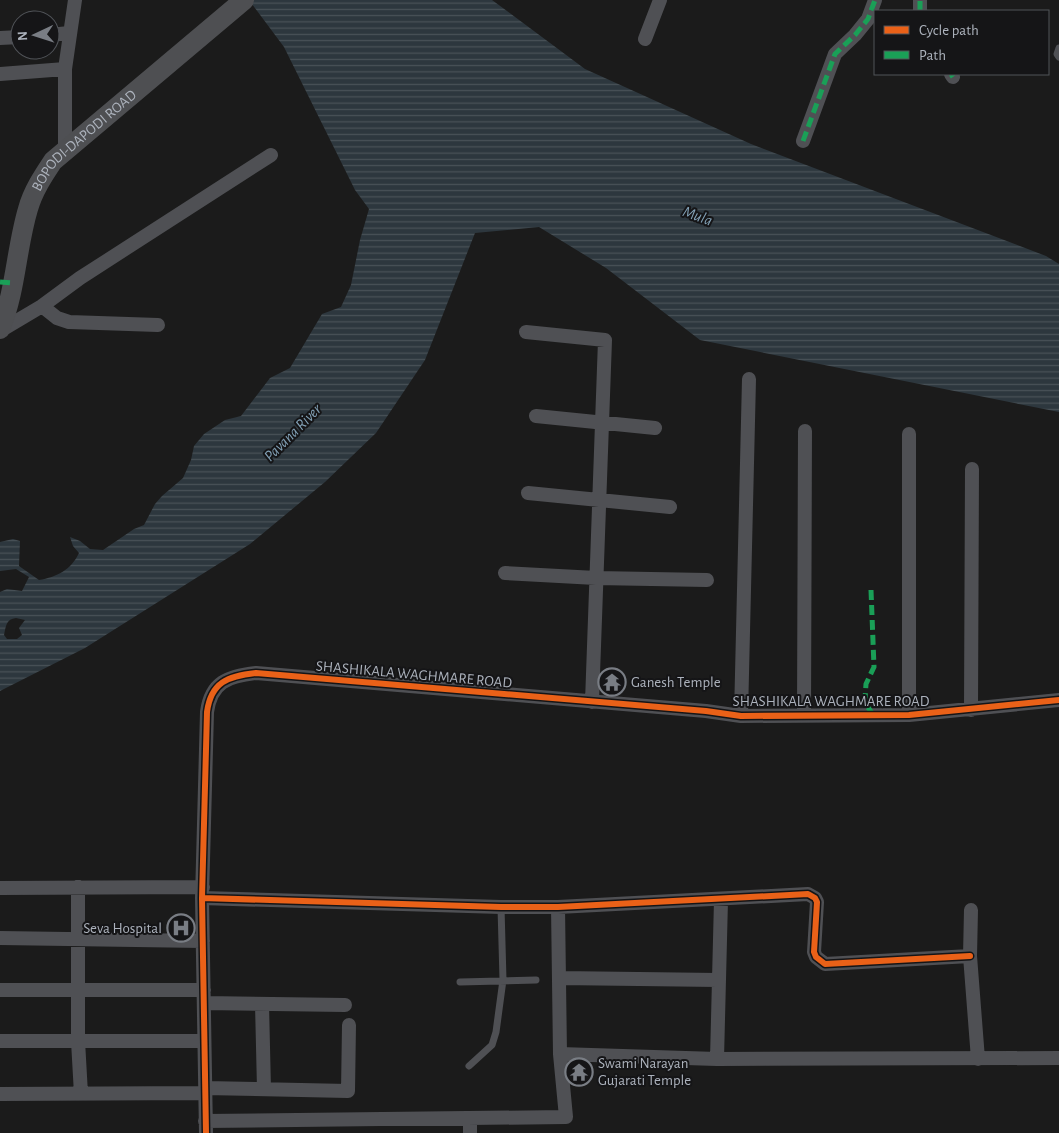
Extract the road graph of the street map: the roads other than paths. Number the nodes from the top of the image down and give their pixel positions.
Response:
1 (75, 0) edge
2 (660, 0) edge
3 (876, 0) edge
4 (240, 3) edge
5 (69, 33) junction
6 (60, 34) edge
7 (645, 39) dead end
8 (1059, 48) edge
9 (1059, 57) edge
10 (65, 69) junction
11 (0, 74) edge
12 (803, 141) dead end
13 (65, 150) junction
14 (271, 155) dead end
15 (6, 290) edge
16 (42, 306) junction
17 (158, 325) dead end
18 (0, 330) edge
19 (526, 332) dead end
20 (749, 379) dead end
21 (536, 416) dead end
22 (602, 423) junction
23 (655, 428) dead end
24 (805, 431) dead end
25 (909, 434) dead end
26 (972, 469) dead end
27 (528, 494) dead end
28 (599, 499) junction
29 (670, 507) dead end
30 (505, 573) dead end
31 (596, 578) junction
32 (707, 580) dead end
33 (1059, 700) edge
34 (592, 702) junction
35 (971, 710) junction
36 (804, 715) junction
37 (741, 716) junction
38 (909, 716) junction
39 (78, 886) junction
40 (0, 888) edge
41 (203, 893) junction
42 (721, 900) junction
43 (500, 907) junction
44 (558, 907) junction
45 (971, 910) dead end
46 (0, 938) edge
47 (77, 940) junction
48 (203, 942) junction
49 (970, 956) junction
50 (559, 978) junction
51 (503, 980) junction
52 (536, 980) dead end
53 (718, 980) junction
54 (460, 982) dead end
55 (0, 990) edge
56 (78, 990) junction
57 (204, 996) junction
58 (262, 1004) junction
59 (345, 1005) dead end
60 (348, 1025) dead end
61 (78, 1041) junction
62 (204, 1041) junction
63 (0, 1042) edge
64 (560, 1054) junction
65 (717, 1058) junction
66 (1059, 1058) edge
67 (978, 1059) junction
68 (469, 1066) dead end
69 (264, 1089) junction
70 (205, 1091) junction
71 (0, 1094) edge
72 (81, 1094) junction
73 (470, 1118) junction
74 (206, 1127) edge
75 (470, 1133) edge

1 - 5 street
2 - 7 street
3 - 12 street
4 - 13 street, BOPODI-DAPODI ROAD
5 - 6 street
5 - 10 street
8 - 9 lane
10 - 11 street
10 - 13 street
13 - 15 street, BOPODI-DAPODI ROAD
14 - 16 street
15 - 18 street, BOPODI-DAPODI ROAD
16 - 17 street
16 - 18 street
19 - 22 street
20 - 37 street
21 - 22 street
22 - 23 street
22 - 28 street
24 - 36 street
25 - 38 street
26 - 35 street
27 - 28 street
28 - 29 street
28 - 31 street
30 - 31 street
31 - 32 street
31 - 34 street
33 - 35 street, SHASHIKALA WAGHMARE ROAD
34 - 37 street, SHASHIKALA WAGHMARE ROAD
34 - 41 street, SHASHIKALA WAGHMARE ROAD
35 - 38 street, SHASHIKALA WAGHMARE ROAD
36 - 37 street, SHASHIKALA WAGHMARE ROAD
36 - 38 street, SHASHIKALA WAGHMARE ROAD
39 - 40 street
39 - 41 street
39 - 47 street
41 - 43 street
41 - 48 street, SHASHIKALA WAGHMARE ROAD
42 - 44 street
42 - 49 street
42 - 53 street
43 - 44 street
43 - 51 lane
44 - 50 street
45 - 49 street
46 - 47 street
47 - 48 street
47 - 56 street
48 - 57 street, SHASHIKALA WAGHMARE ROAD
49 - 67 street
50 - 53 street
50 - 64 street
51 - 52 lane
51 - 54 lane
51 - 68 lane
53 - 65 street
55 - 56 street
56 - 57 street
56 - 61 street
57 - 58 street
57 - 62 street, SHASHIKALA WAGHMARE ROAD
58 - 59 street
58 - 69 street
60 - 69 street
61 - 62 street
61 - 63 street
61 - 72 street
62 - 70 street, SHASHIKALA WAGHMARE ROAD
64 - 65 street
64 - 73 street
65 - 67 street
66 - 67 street
69 - 70 street
70 - 72 street
70 - 74 street, SHASHIKALA WAGHMARE ROAD
71 - 72 street
73 - 74 street
73 - 75 street

